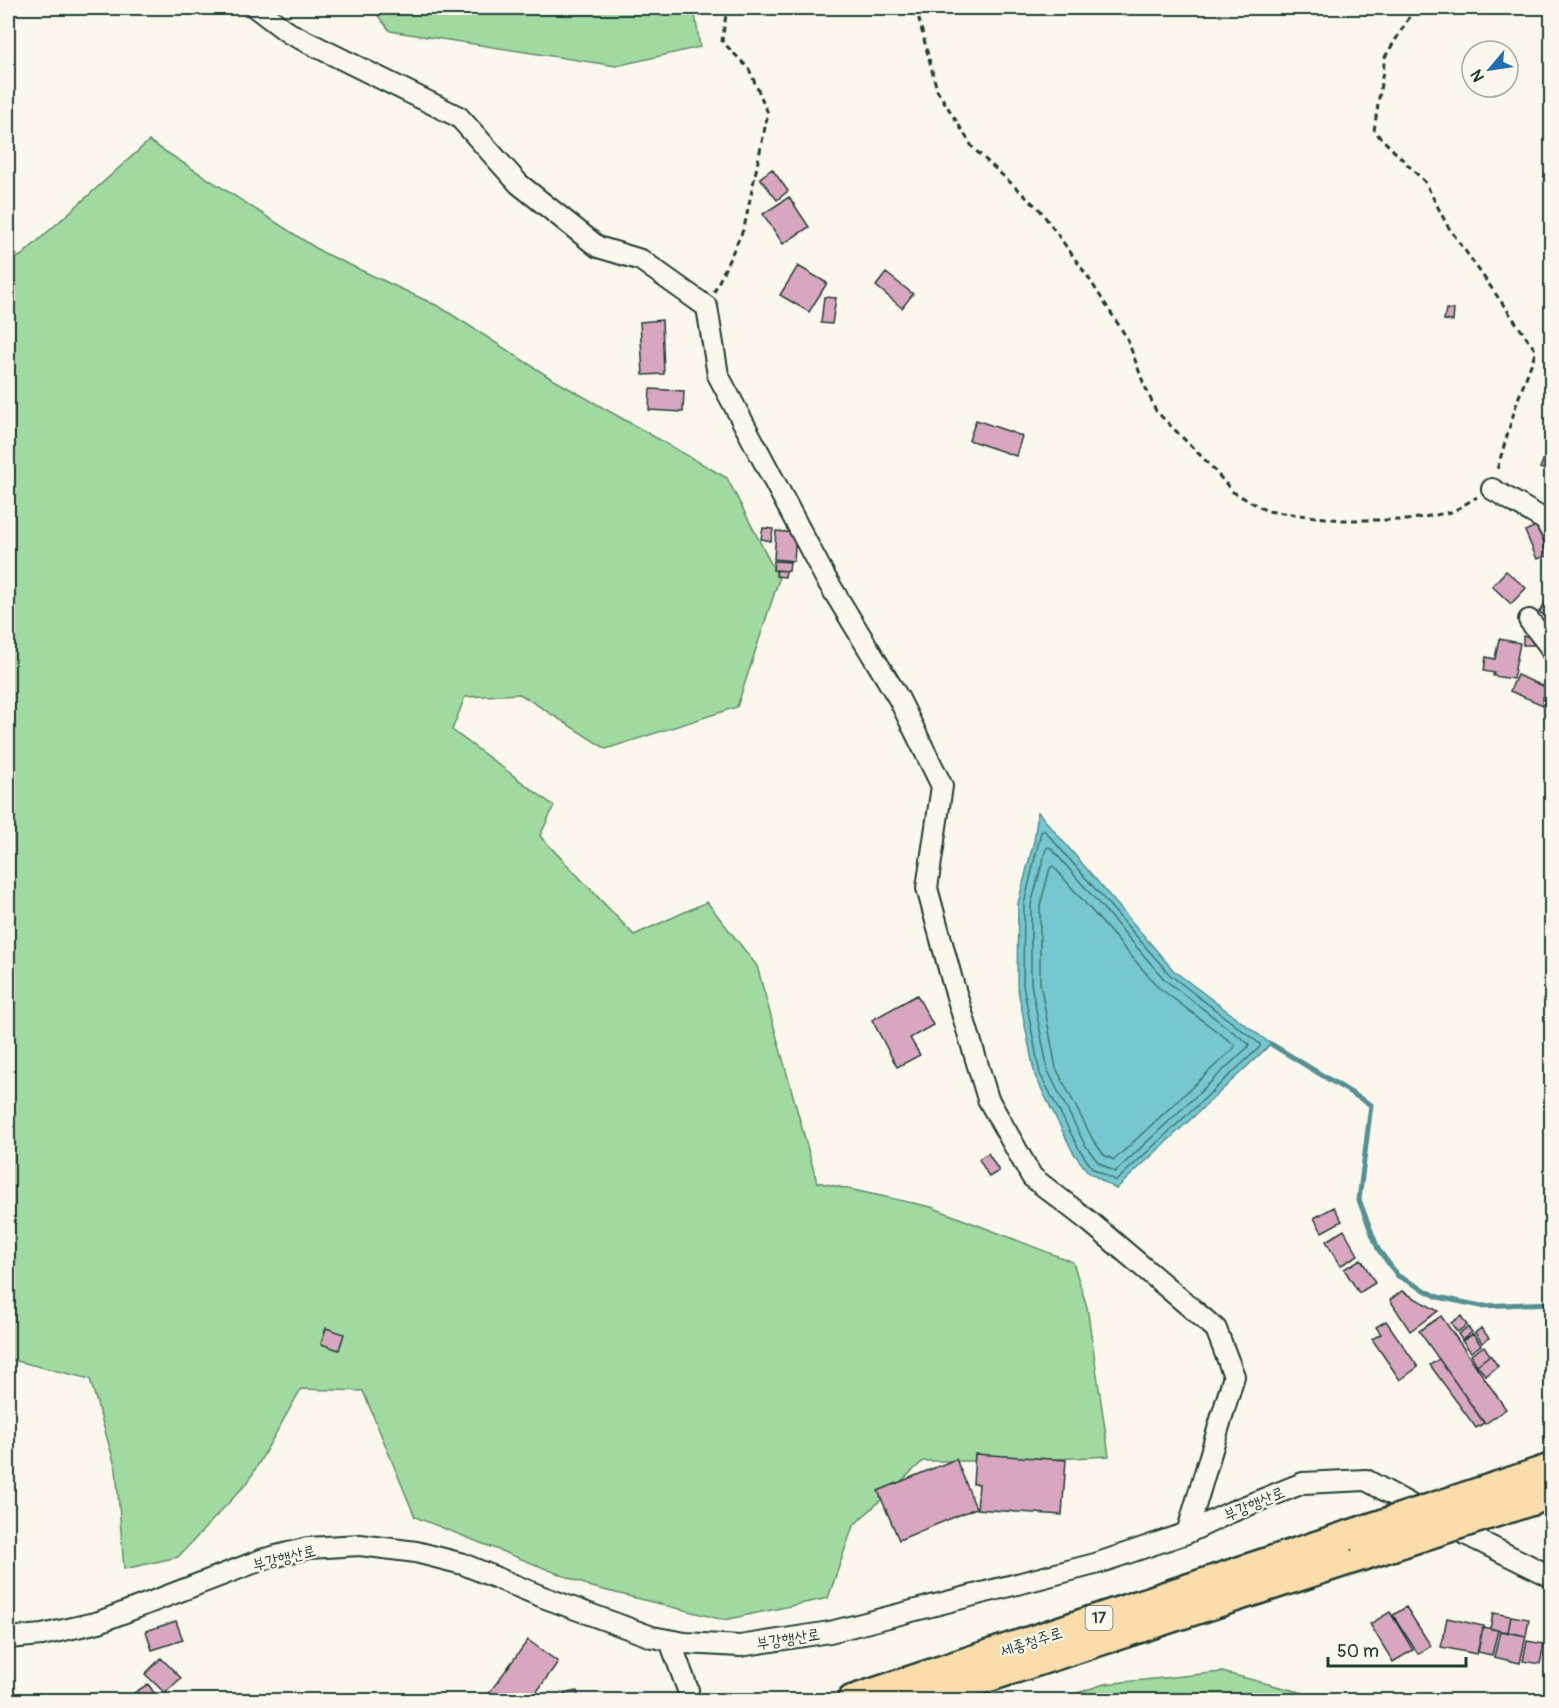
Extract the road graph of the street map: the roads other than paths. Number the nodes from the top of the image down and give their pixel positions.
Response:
1 (256, 8) edge
2 (1492, 489) road end
3 (1551, 533) edge
4 (1529, 620) dead end
5 (1551, 652) edge
6 (1551, 1468) edge
7 (1551, 1494) edge
8 (1187, 1533) junction
9 (1356, 1546) junction
10 (1551, 1577) edge
11 (8, 1638) edge
12 (670, 1641) junction
13 (688, 1690) dead end
14 (852, 1701) edge
15 (918, 1701) edge

1 - 8 street
2 - 3 street
4 - 5 street
6 - 9 highway, 17, bridge
7 - 9 highway, 17, bridge
8 - 10 street, 부강행산로
8 - 12 street, 부강행산로
9 - 14 highway, 세종청주로 / 17
9 - 15 highway, 세종청주로 / 17
11 - 12 street, 부강행산로
12 - 13 street

